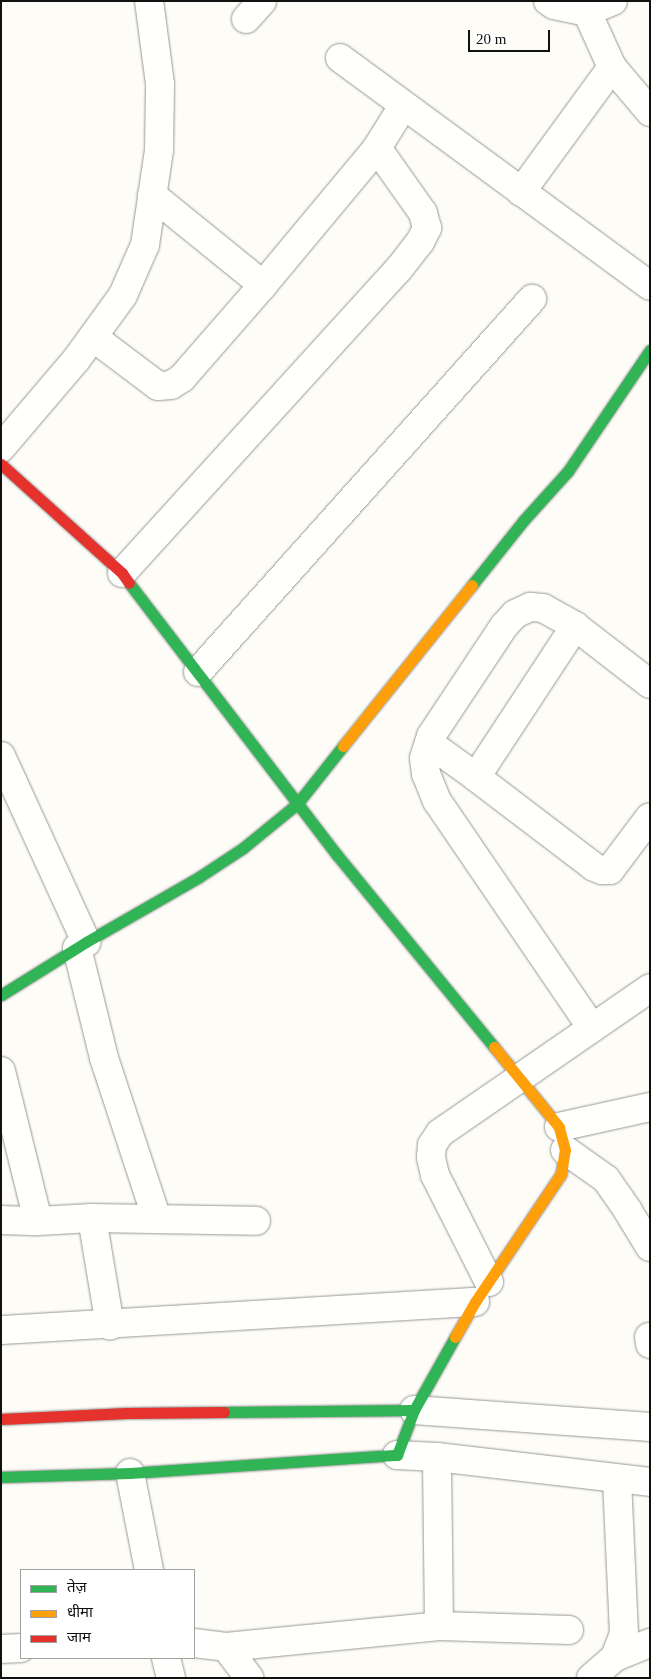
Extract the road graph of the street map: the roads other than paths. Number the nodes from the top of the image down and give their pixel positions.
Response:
1 (548, 1) edge
2 (613, 1) edge
3 (145, 3) edge
4 (584, 7) edge
5 (340, 58) dead end
6 (612, 67) junction
7 (403, 106) junction
8 (650, 112) edge
9 (377, 148) junction
10 (521, 192) junction
11 (152, 195) junction
12 (263, 285) junction
13 (650, 286) edge
14 (532, 299) dead end
15 (93, 337) junction
16 (650, 350) edge
17 (1, 448) edge
18 (1, 464) edge
19 (122, 573) junction
20 (575, 626) junction
21 (198, 672) junction
22 (650, 684) edge
23 (429, 743) junction
24 (1, 756) edge
25 (476, 776) junction
26 (297, 804) junction
27 (650, 817) edge
28 (82, 945) junction
29 (650, 988) edge
30 (1, 995) edge
31 (592, 1028) junction
32 (1, 1071) edge
33 (518, 1078) junction
34 (650, 1107) edge
35 (6, 1112) edge
36 (562, 1139) junction
37 (639, 1207) edge
38 (92, 1218) junction
39 (157, 1219) junction
40 (1, 1220) edge
41 (38, 1221) junction
42 (256, 1221) dead end
43 (650, 1247) edge
44 (482, 1292) junction
45 (110, 1325) junction
46 (1, 1330) edge
47 (649, 1338) edge
48 (650, 1344) edge
49 (414, 1410) junction
50 (1, 1419) edge
51 (650, 1428) edge
52 (397, 1455) junction
53 (437, 1456) junction
54 (130, 1473) junction
55 (1, 1477) edge
56 (618, 1479) junction
57 (650, 1482) edge
58 (149, 1569) edge
59 (439, 1626) junction
60 (569, 1630) dead end
61 (195, 1643) edge
62 (650, 1643) edge
63 (226, 1647) junction
64 (20, 1648) edge
65 (1, 1649) edge
66 (615, 1657) junction
67 (166, 1659) edge
68 (171, 1678) edge
69 (249, 1678) edge
70 (591, 1678) edge

1 - 4 street
2 - 4 street
3 - 11 street
4 - 6 street
5 - 7 street
6 - 8 street
6 - 10 street
7 - 9 street
7 - 10 street
9 - 12 street
9 - 19 street
10 - 13 street
11 - 12 street
11 - 15 street
12 - 15 street
14 - 21 street
15 - 17 street
16 - 26 street
18 - 19 street
19 - 21 street
20 - 22 street
20 - 23 street
20 - 25 street
21 - 26 street
23 - 25 street
23 - 31 street
24 - 28 street
25 - 27 street
26 - 28 street
26 - 33 street
28 - 30 street
28 - 39 street
29 - 31 street
31 - 33 street
32 - 35 street
33 - 36 street
33 - 44 street
34 - 36 street
35 - 41 street
36 - 37 street
36 - 44 street
37 - 43 street
38 - 39 street
38 - 41 street
38 - 45 street
39 - 42 street
40 - 41 street
44 - 45 street
44 - 49 street
45 - 46 street
47 - 48 street
49 - 50 street
49 - 51 street
49 - 52 street
52 - 53 street
52 - 54 street
53 - 56 street
53 - 59 street
54 - 55 street
54 - 58 street
56 - 57 street
56 - 66 street
59 - 60 street
59 - 63 street
61 - 63 street
62 - 66 street
63 - 69 street
64 - 65 street
66 - 70 street
67 - 68 street

